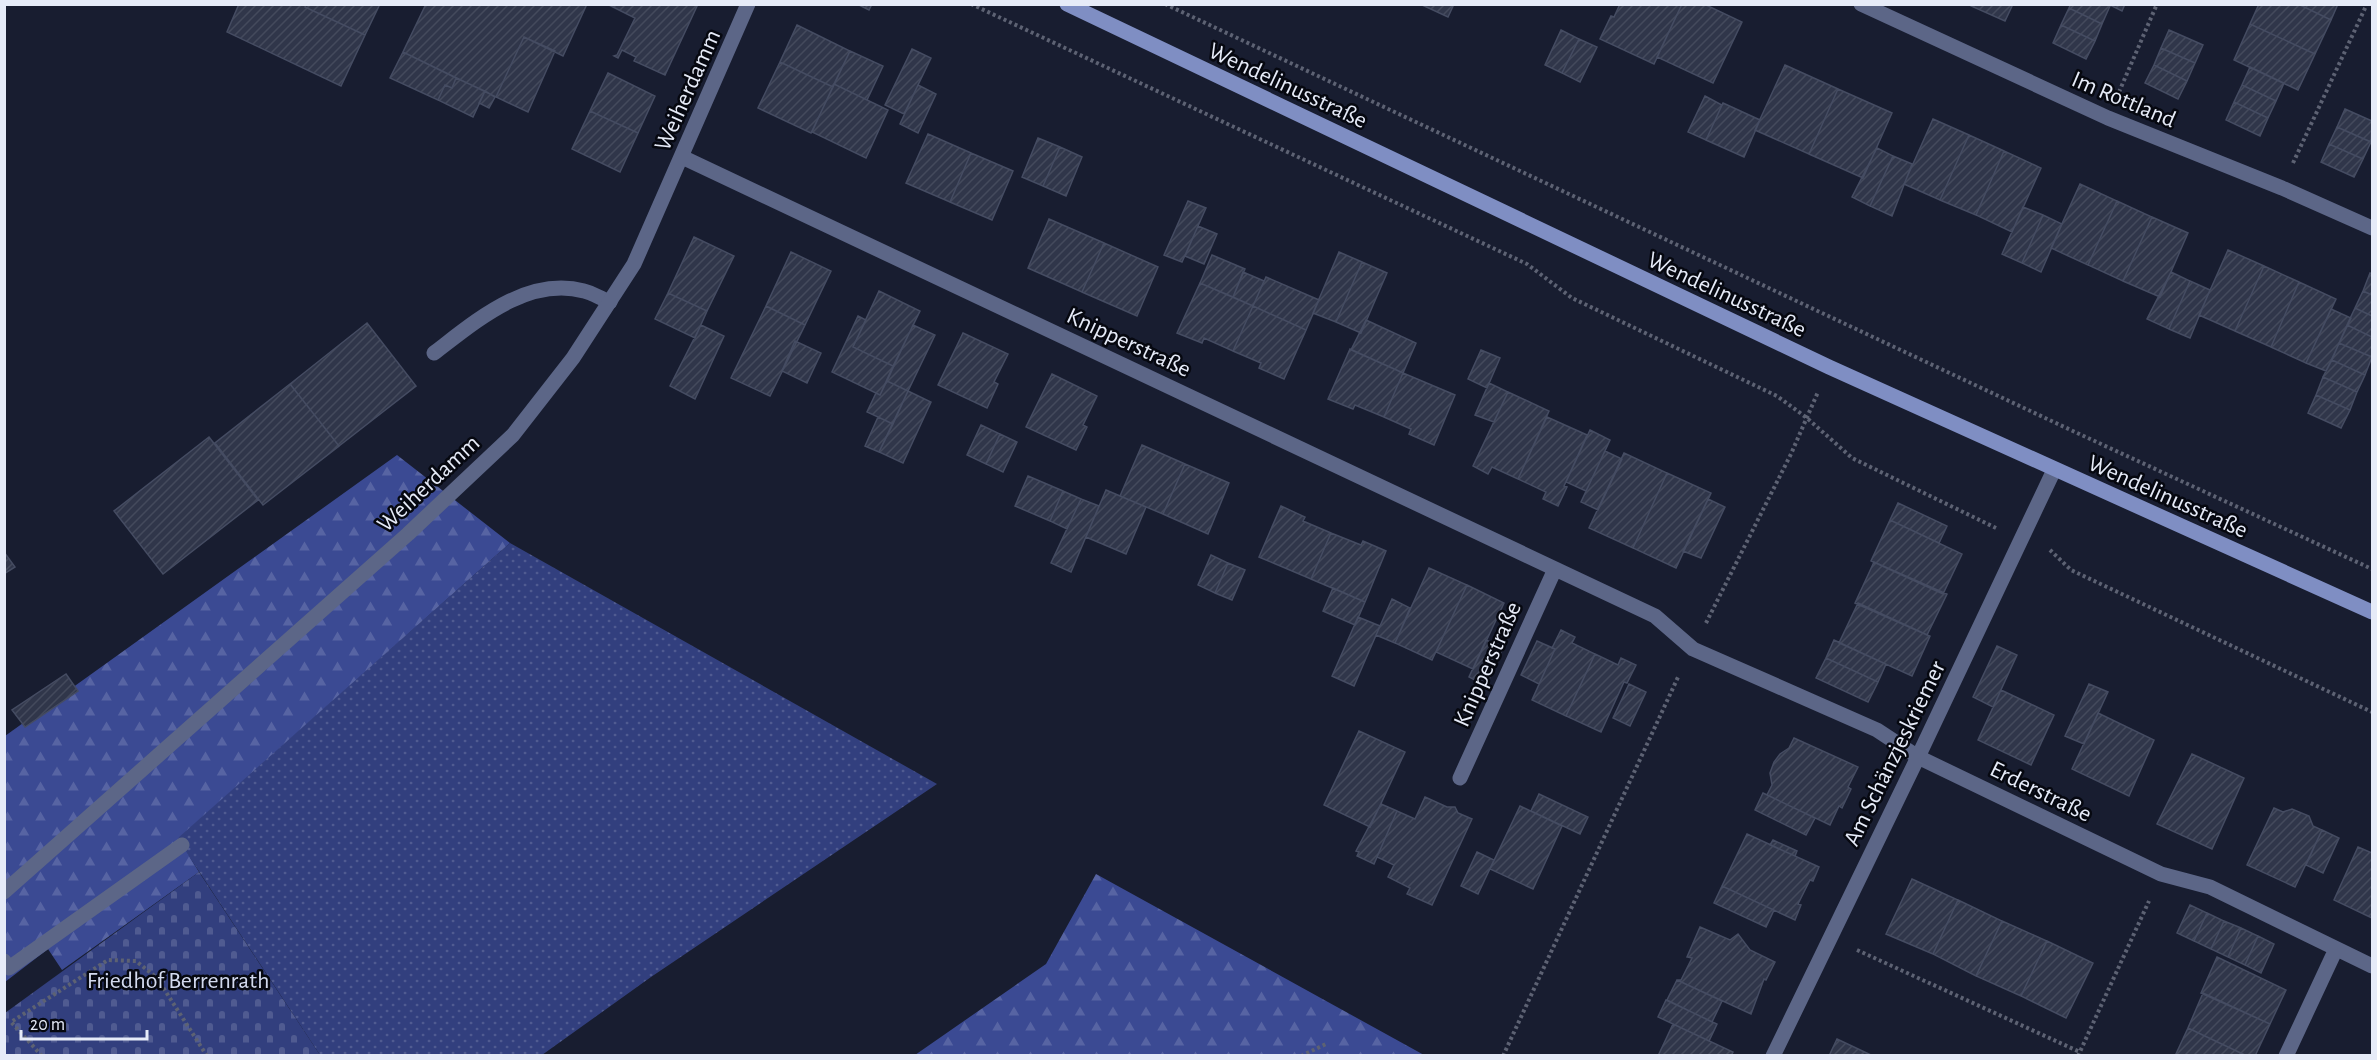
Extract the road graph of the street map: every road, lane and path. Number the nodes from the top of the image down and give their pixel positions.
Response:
1 (748, 4) edge
2 (971, 4) edge
3 (1068, 4) edge
4 (1165, 4) edge
5 (1861, 4) edge
6 (2157, 4) edge
7 (2367, 4) edge
8 (2108, 118) junction
9 (682, 157) junction
10 (2282, 188) junction
11 (2373, 228) edge
12 (610, 302) junction
13 (434, 353) dead end
14 (1829, 367) junction
15 (1807, 418) junction
16 (2054, 470) junction
17 (2020, 539) junction
18 (1556, 569) junction
19 (2373, 569) edge
20 (2373, 612) edge
21 (1693, 649) junction
22 (2373, 712) edge
23 (1918, 757) junction
24 (1460, 778) dead end
25 (182, 845) dead end
26 (2161, 874) junction
27 (4, 892) edge
28 (1830, 938) junction
29 (2336, 949) junction
30 (4, 961) edge
31 (2373, 966) edge
32 (1326, 1044) dead end
33 (2079, 1054) edge
34 (42, 1056) edge
35 (207, 1056) edge
36 (1301, 1056) edge
37 (1503, 1056) edge
38 (1773, 1056) edge
39 (2286, 1056) edge

1 - 9 street, Weiherdamm
2 - 15 path
3 - 14 main road, Wendelinusstraße
4 - 19 path
5 - 8 street, Im Rottland
6 - 8 path
7 - 10 path
8 - 10 street, Im Rottland
9 - 12 street, Weiherdamm
9 - 18 street, Knipperstraße
10 - 11 street, Im Rottland
12 - 13 street
12 - 27 street, Weiherdamm
14 - 15 path
14 - 16 main road, Wendelinusstraße
15 - 17 path
15 - 21 path
16 - 17 street, Am Schänzjeskriemer
16 - 20 main road, Wendelinusstraße
17 - 22 path
17 - 23 street, Am Schänzjeskriemer
18 - 21 street, Knipperstraße
18 - 24 street, Knipperstraße
21 - 23 street, Erderstraße
21 - 37 path
23 - 26 street, Erderstraße
23 - 28 street, Am Schänzjeskriemer
25 - 30 street
26 - 29 street, Erderstraße
26 - 33 path
28 - 33 path
28 - 38 street, Am Schänzjeskriemer
29 - 31 street, Erderstraße
29 - 39 street
32 - 36 path
34 - 35 path

